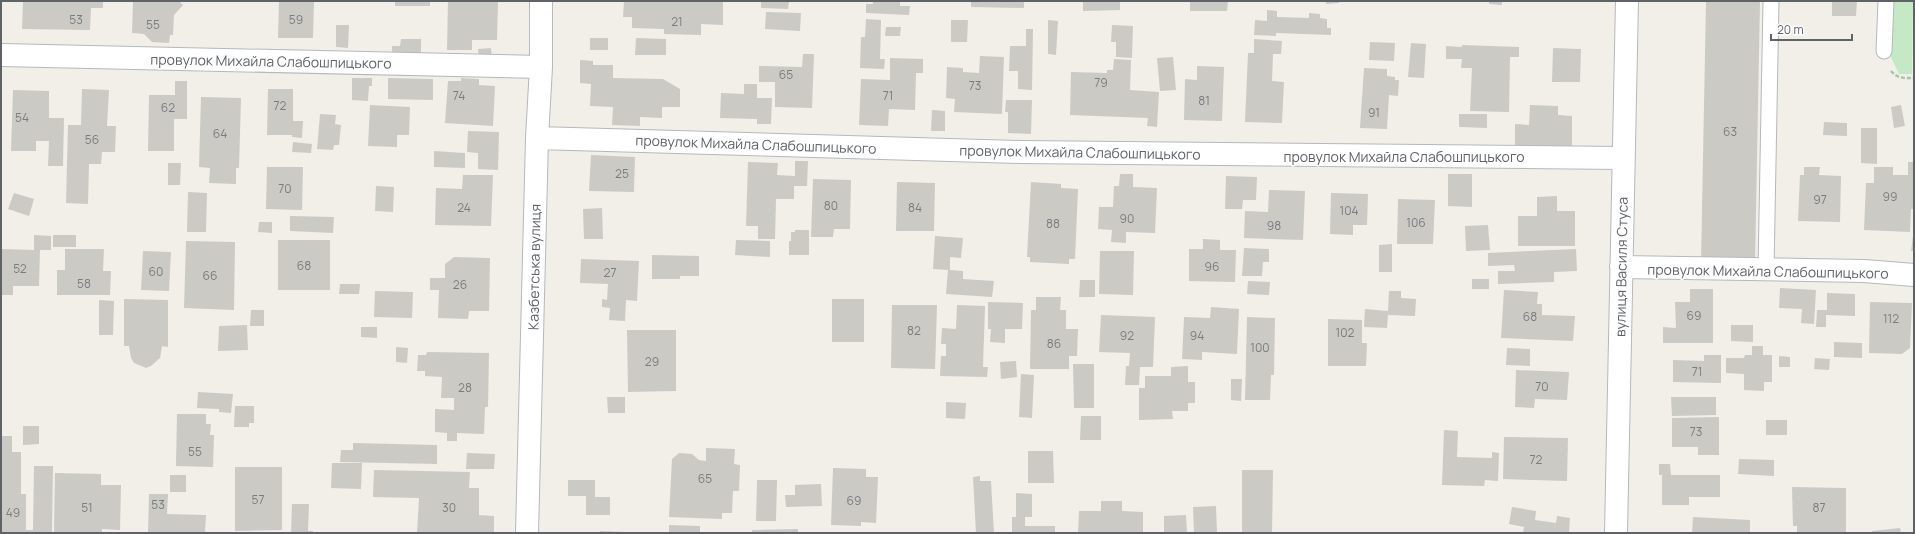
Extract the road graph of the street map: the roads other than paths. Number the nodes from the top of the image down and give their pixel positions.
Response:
1 (541, 1) edge
2 (1627, 1) edge
3 (1771, 1) edge
4 (1886, 1) edge
5 (1884, 51) dead end
6 (1, 55) edge
7 (541, 68) junction
8 (537, 138) junction
9 (1623, 158) junction
10 (1621, 267) junction
11 (1766, 270) junction
12 (1914, 275) edge
13 (527, 533) edge
14 (1616, 533) edge

1 - 7 street, Казбетська вулиця
2 - 9 street, вулиця Василя Стуса
3 - 11 lane
4 - 5 lane
6 - 7 street, провулок Михайла Слабошпицького
7 - 8 street, Казбетська вулиця
8 - 9 street, провулок Михайла Слабошпицького
8 - 13 street, Казбетська вулиця
9 - 10 street, вулиця Василя Стуса
10 - 11 street, провулок Михайла Слабошпицького
10 - 14 street, вулиця Василя Стуса
11 - 12 street, провулок Михайла Слабошпицького

